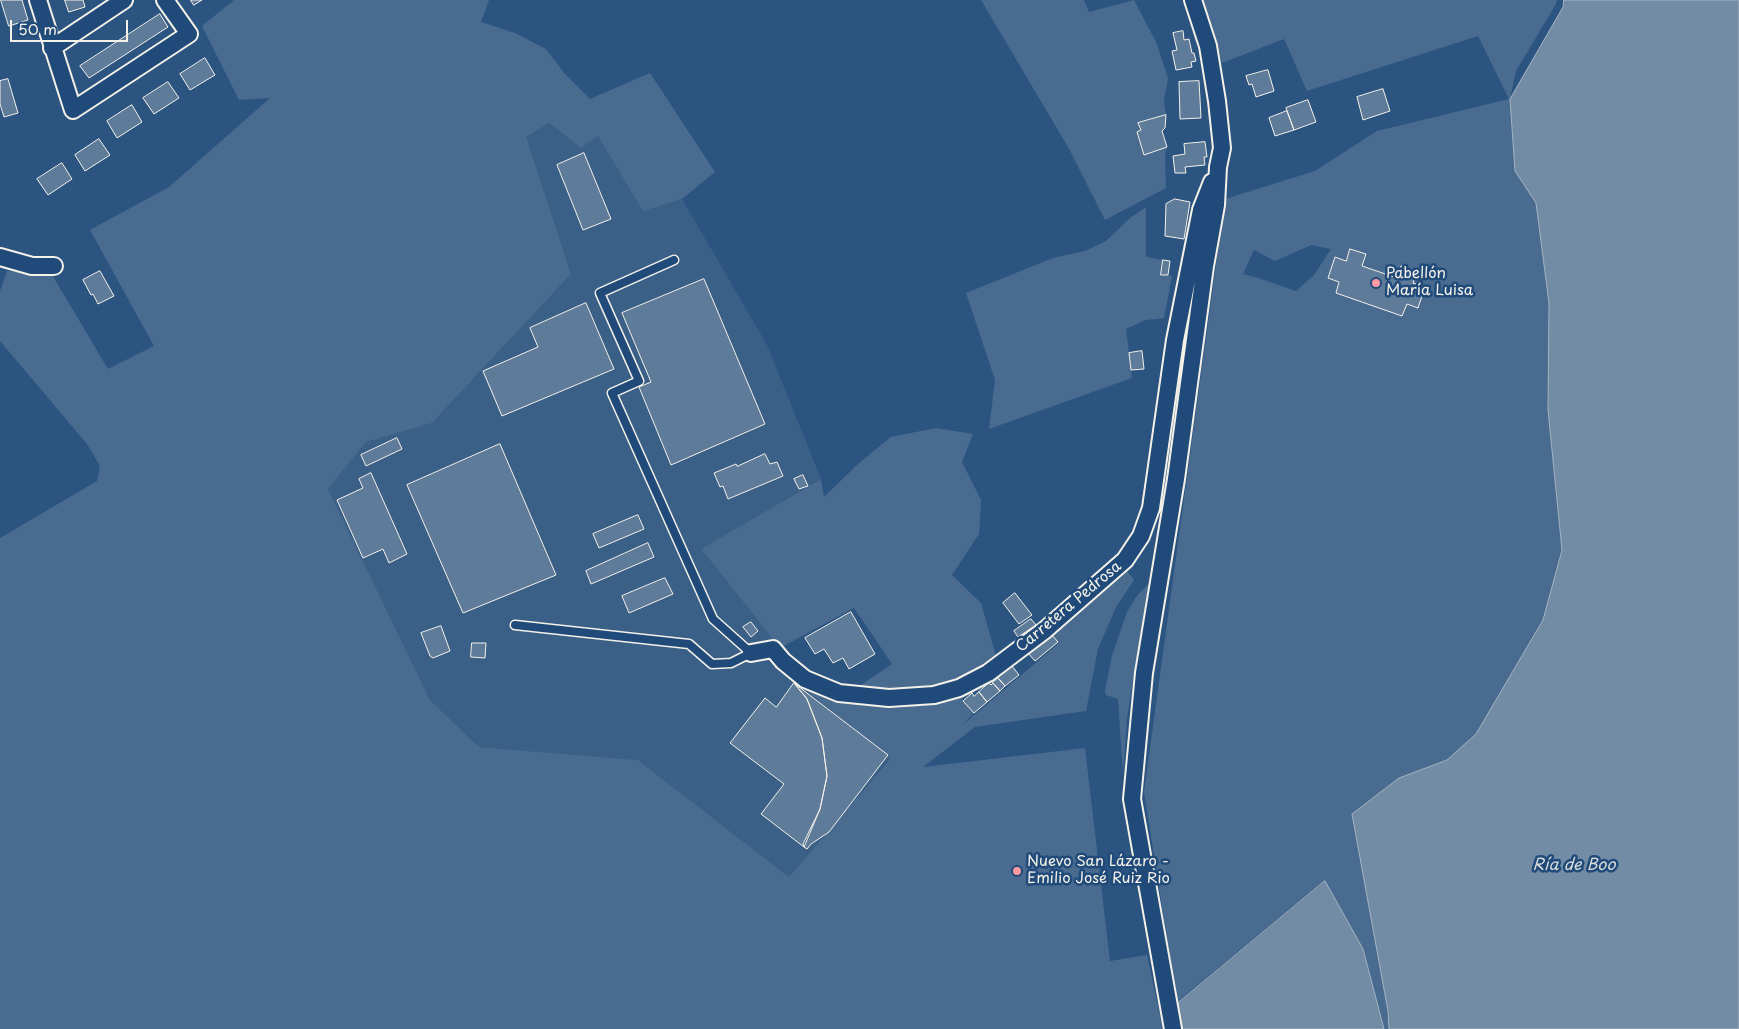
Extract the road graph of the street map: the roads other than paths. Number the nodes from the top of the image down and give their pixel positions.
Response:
1 (38, 0) edge
2 (124, 0) edge
3 (165, 0) edge
4 (1193, 0) edge
5 (52, 48) junction
6 (1218, 167) junction
7 (0, 256) edge
8 (674, 260) dead end
9 (54, 266) dead end
10 (515, 625) dead end
11 (751, 653) junction
12 (1173, 1029) edge

1 - 5 street
2 - 5 street
3 - 5 street
4 - 6 street, Carretera Pedrosa
6 - 11 street, Carretera Pedrosa
6 - 12 street, Carretera Pedrosa
7 - 9 street
8 - 11 lane
10 - 11 lane

